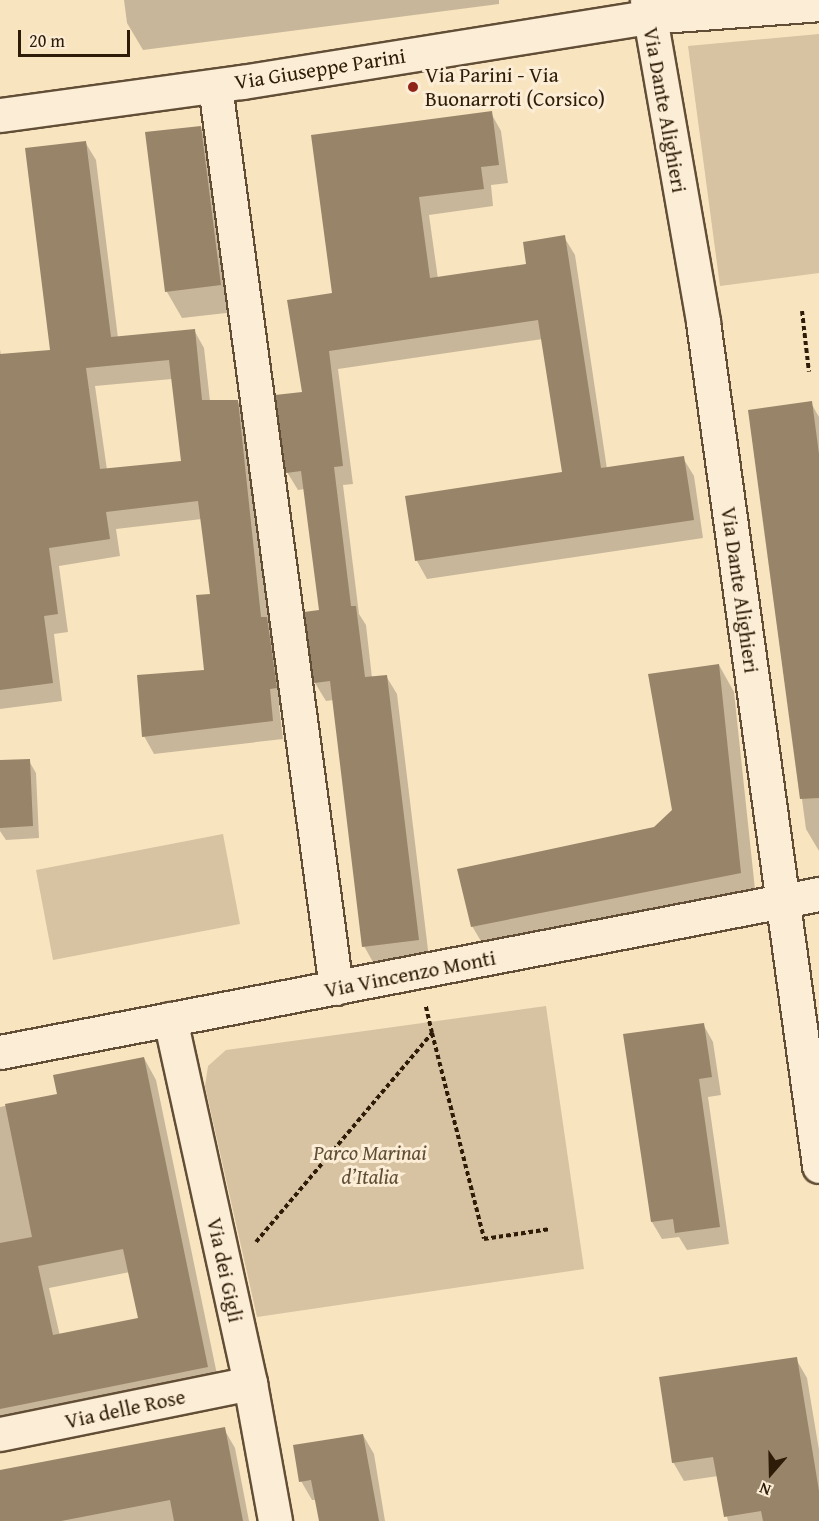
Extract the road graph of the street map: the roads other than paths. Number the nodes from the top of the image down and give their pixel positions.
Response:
1 (819, 4) edge
2 (648, 8) edge
3 (215, 86) junction
4 (0, 115) edge
5 (819, 894) edge
6 (780, 902) junction
7 (336, 988) junction
8 (170, 1019) junction
9 (2, 1046) edge
10 (819, 1166) edge
11 (250, 1383) junction
12 (0, 1434) edge
13 (275, 1521) edge

1 - 2 street, Via Giuseppe Parini
2 - 3 street, Via Giuseppe Parini
2 - 6 street, Via Dante Alighieri
3 - 4 street, Via Giuseppe Parini
3 - 7 street
5 - 6 street, Via Vincenzo Monti
6 - 7 street, Via Vincenzo Monti
6 - 10 street, Via Dante Alighieri
7 - 8 street, Via Vincenzo Monti
8 - 9 street, Via Vincenzo Monti
8 - 11 street, Via dei Gigli
11 - 12 street, Via delle Rose
11 - 13 street, Via dei Gigli

